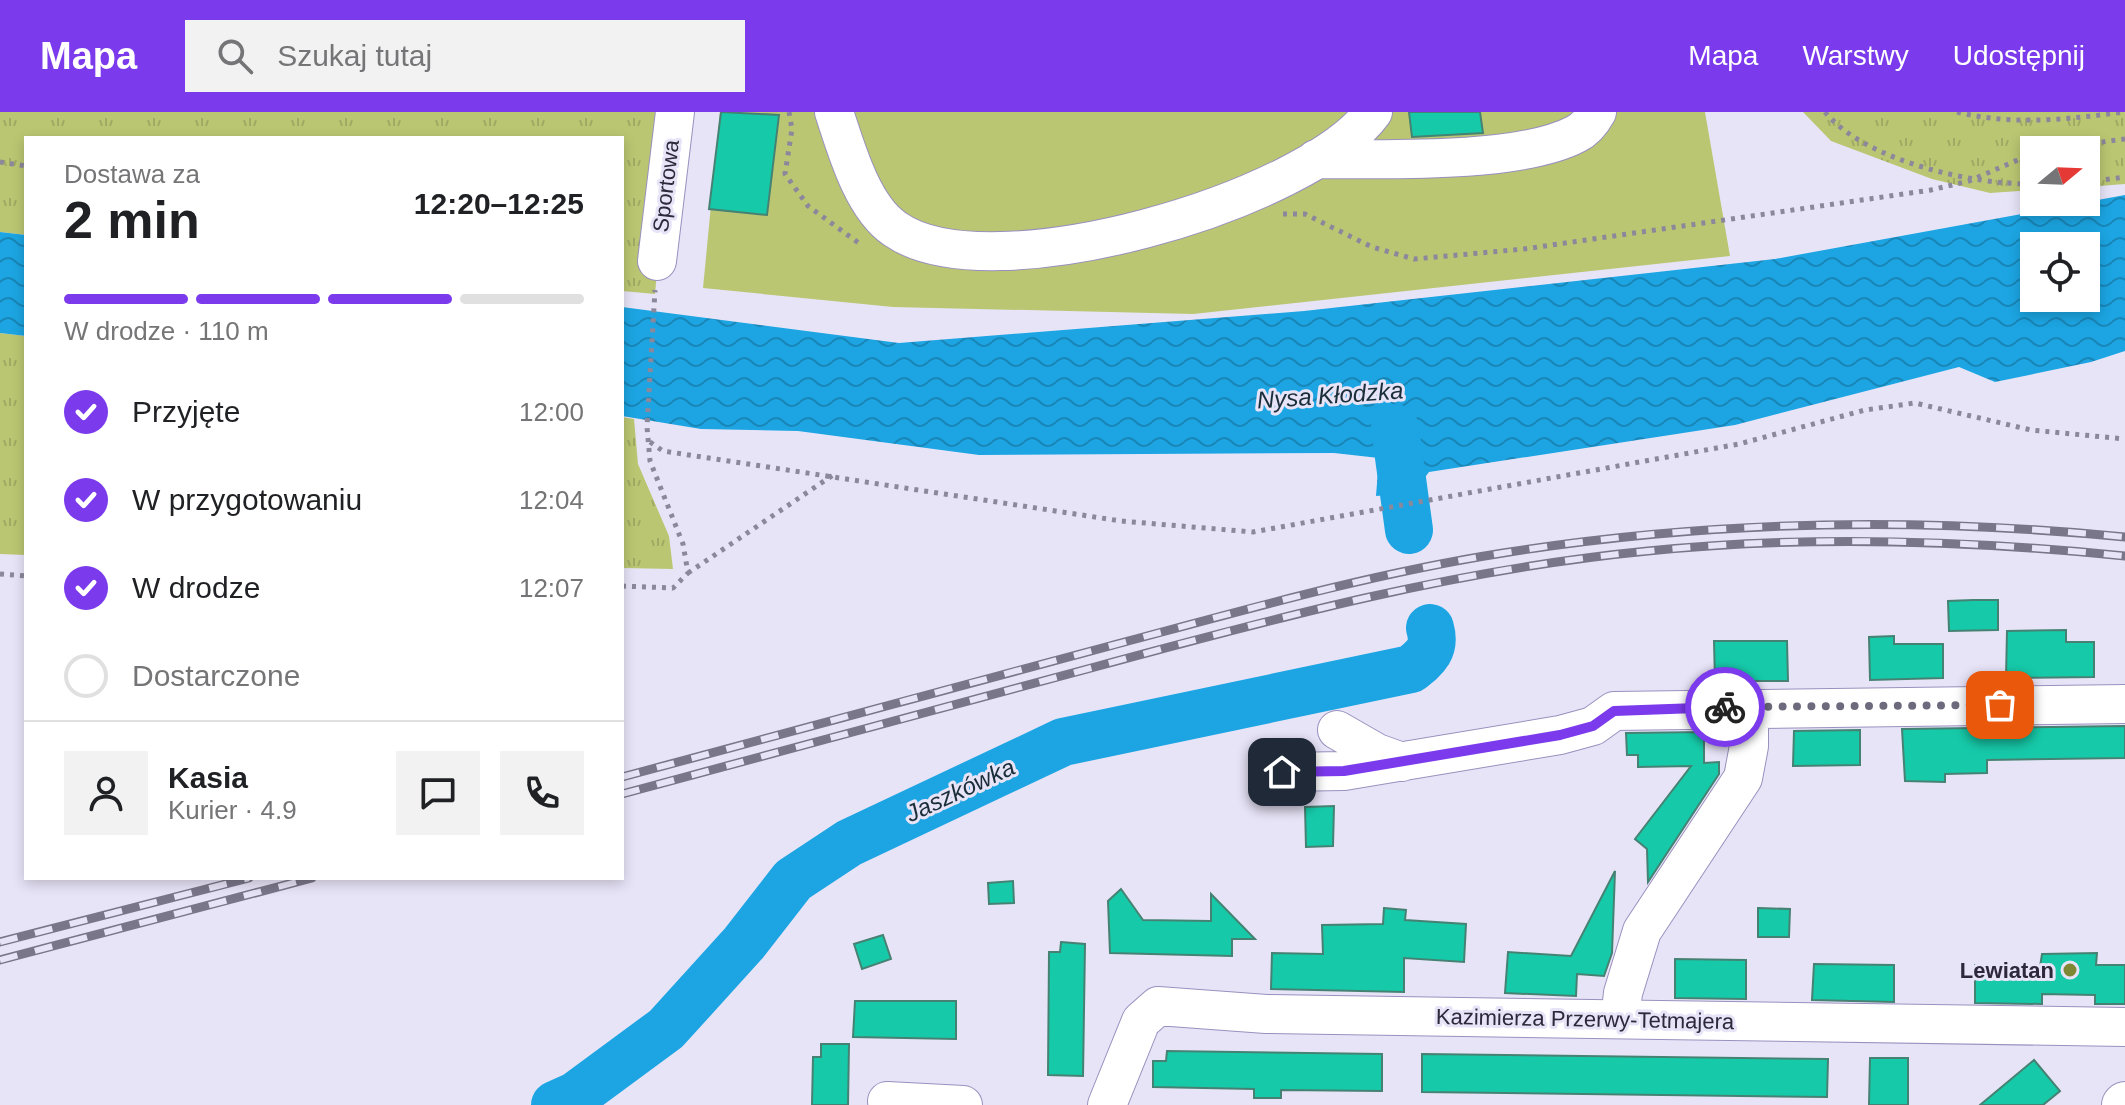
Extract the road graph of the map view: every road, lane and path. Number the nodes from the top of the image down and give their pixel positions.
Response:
1 (675, 112) edge
2 (789, 112) edge
3 (834, 112) edge
4 (1373, 112) edge
5 (1597, 112) edge
6 (1825, 112) edge
7 (1957, 112) edge
8 (2125, 112) edge
9 (2125, 139) edge
10 (2100, 142) edge
11 (1316, 159) junction
12 (2020, 159) edge
13 (0, 162) edge
14 (24, 166) edge
15 (2125, 177) edge
16 (2100, 180) edge
17 (1969, 181) junction
18 (2020, 183) edge
19 (1281, 214) dead end
20 (872, 249) dead end
21 (656, 277) joint
22 (2125, 439) edge
23 (650, 442) junction
24 (833, 475) junction
25 (688, 573) junction
26 (0, 574) edge
27 (24, 576) edge
28 (624, 586) edge
29 (2125, 704) edge
30 (1749, 706) junction
31 (1337, 730) dead end
32 (1402, 762) junction
33 (1282, 772) dead end
34 (1620, 1019) junction
35 (2125, 1027) edge
36 (887, 1101) dead end
37 (963, 1105) edge
38 (1107, 1105) edge

1 - 21 street, Sportowa
2 - 20 path
3 - 11 street
4 - 11 street
5 - 11 street
6 - 17 path
7 - 8 path
9 - 10 path
12 - 17 path
13 - 14 path
15 - 16 path
17 - 18 path
17 - 19 path
21 - 23 path
22 - 24 path
23 - 24 path
23 - 25 path
24 - 25 path
25 - 28 path
26 - 27 path
29 - 30 street
30 - 32 street
30 - 34 street
31 - 32 street
32 - 33 street
34 - 35 street, Kazimierza Przerwy-Tetmajera
34 - 38 street, Kazimierza Przerwy-Tetmajera
36 - 37 street

